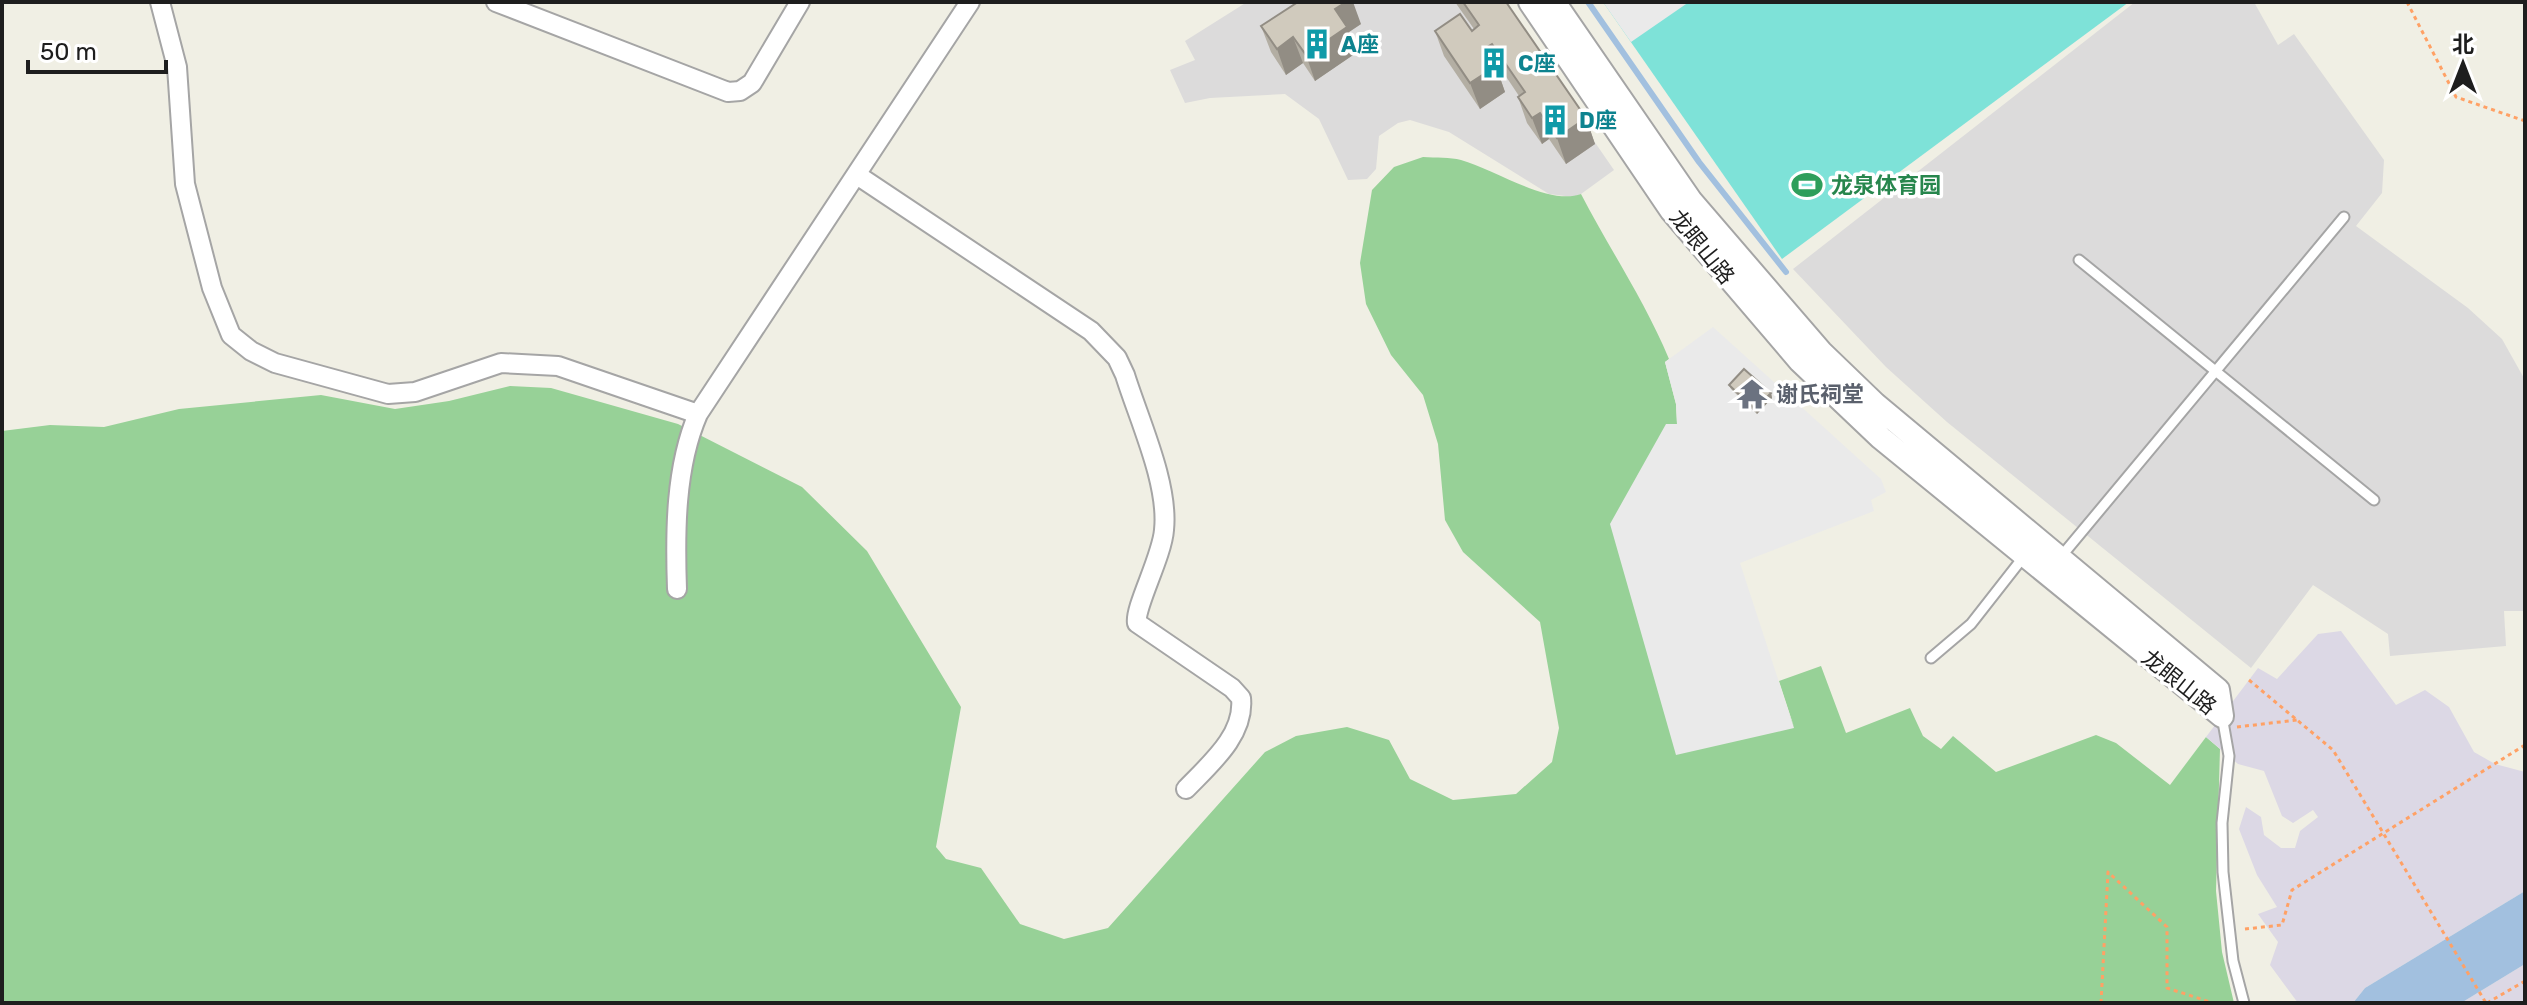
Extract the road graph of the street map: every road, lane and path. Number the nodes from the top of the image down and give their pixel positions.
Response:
1 (160, 2) edge
2 (496, 2) edge
3 (800, 2) edge
4 (970, 2) edge
5 (1530, 2) edge
6 (1554, 2) edge
7 (2407, 2) edge
8 (2525, 121) edge
9 (857, 175) junction
10 (2344, 217) dead end
11 (2079, 260) dead end
12 (2216, 371) junction
13 (698, 414) junction
14 (2374, 500) dead end
15 (2031, 548) junction
16 (2053, 567) junction
17 (677, 589) dead end
18 (1931, 658) dead end
19 (2249, 680) dead end
20 (2297, 720) junction
21 (2223, 722) junction
22 (2525, 745) edge
23 (1186, 789) dead end
24 (2382, 832) junction
25 (2228, 930) junction
26 (2525, 981) edge
27 (2101, 1003) edge
28 (2213, 1003) edge
29 (2244, 1003) edge
30 (2487, 1003) edge

1 - 13 street
2 - 3 street
4 - 9 street
5 - 15 street, 龙眼山路
6 - 15 street, 龙眼山路
7 - 8 path
9 - 13 street
9 - 23 street
10 - 12 lane
11 - 12 lane
12 - 14 lane
12 - 16 lane
13 - 17 street
15 - 16 street, 龙眼山路
15 - 18 lane
16 - 21 street, 龙眼山路
19 - 20 path
20 - 21 path
20 - 24 path
21 - 25 lane
22 - 24 path
24 - 25 path
24 - 30 path
25 - 29 lane
26 - 30 path
27 - 28 path

